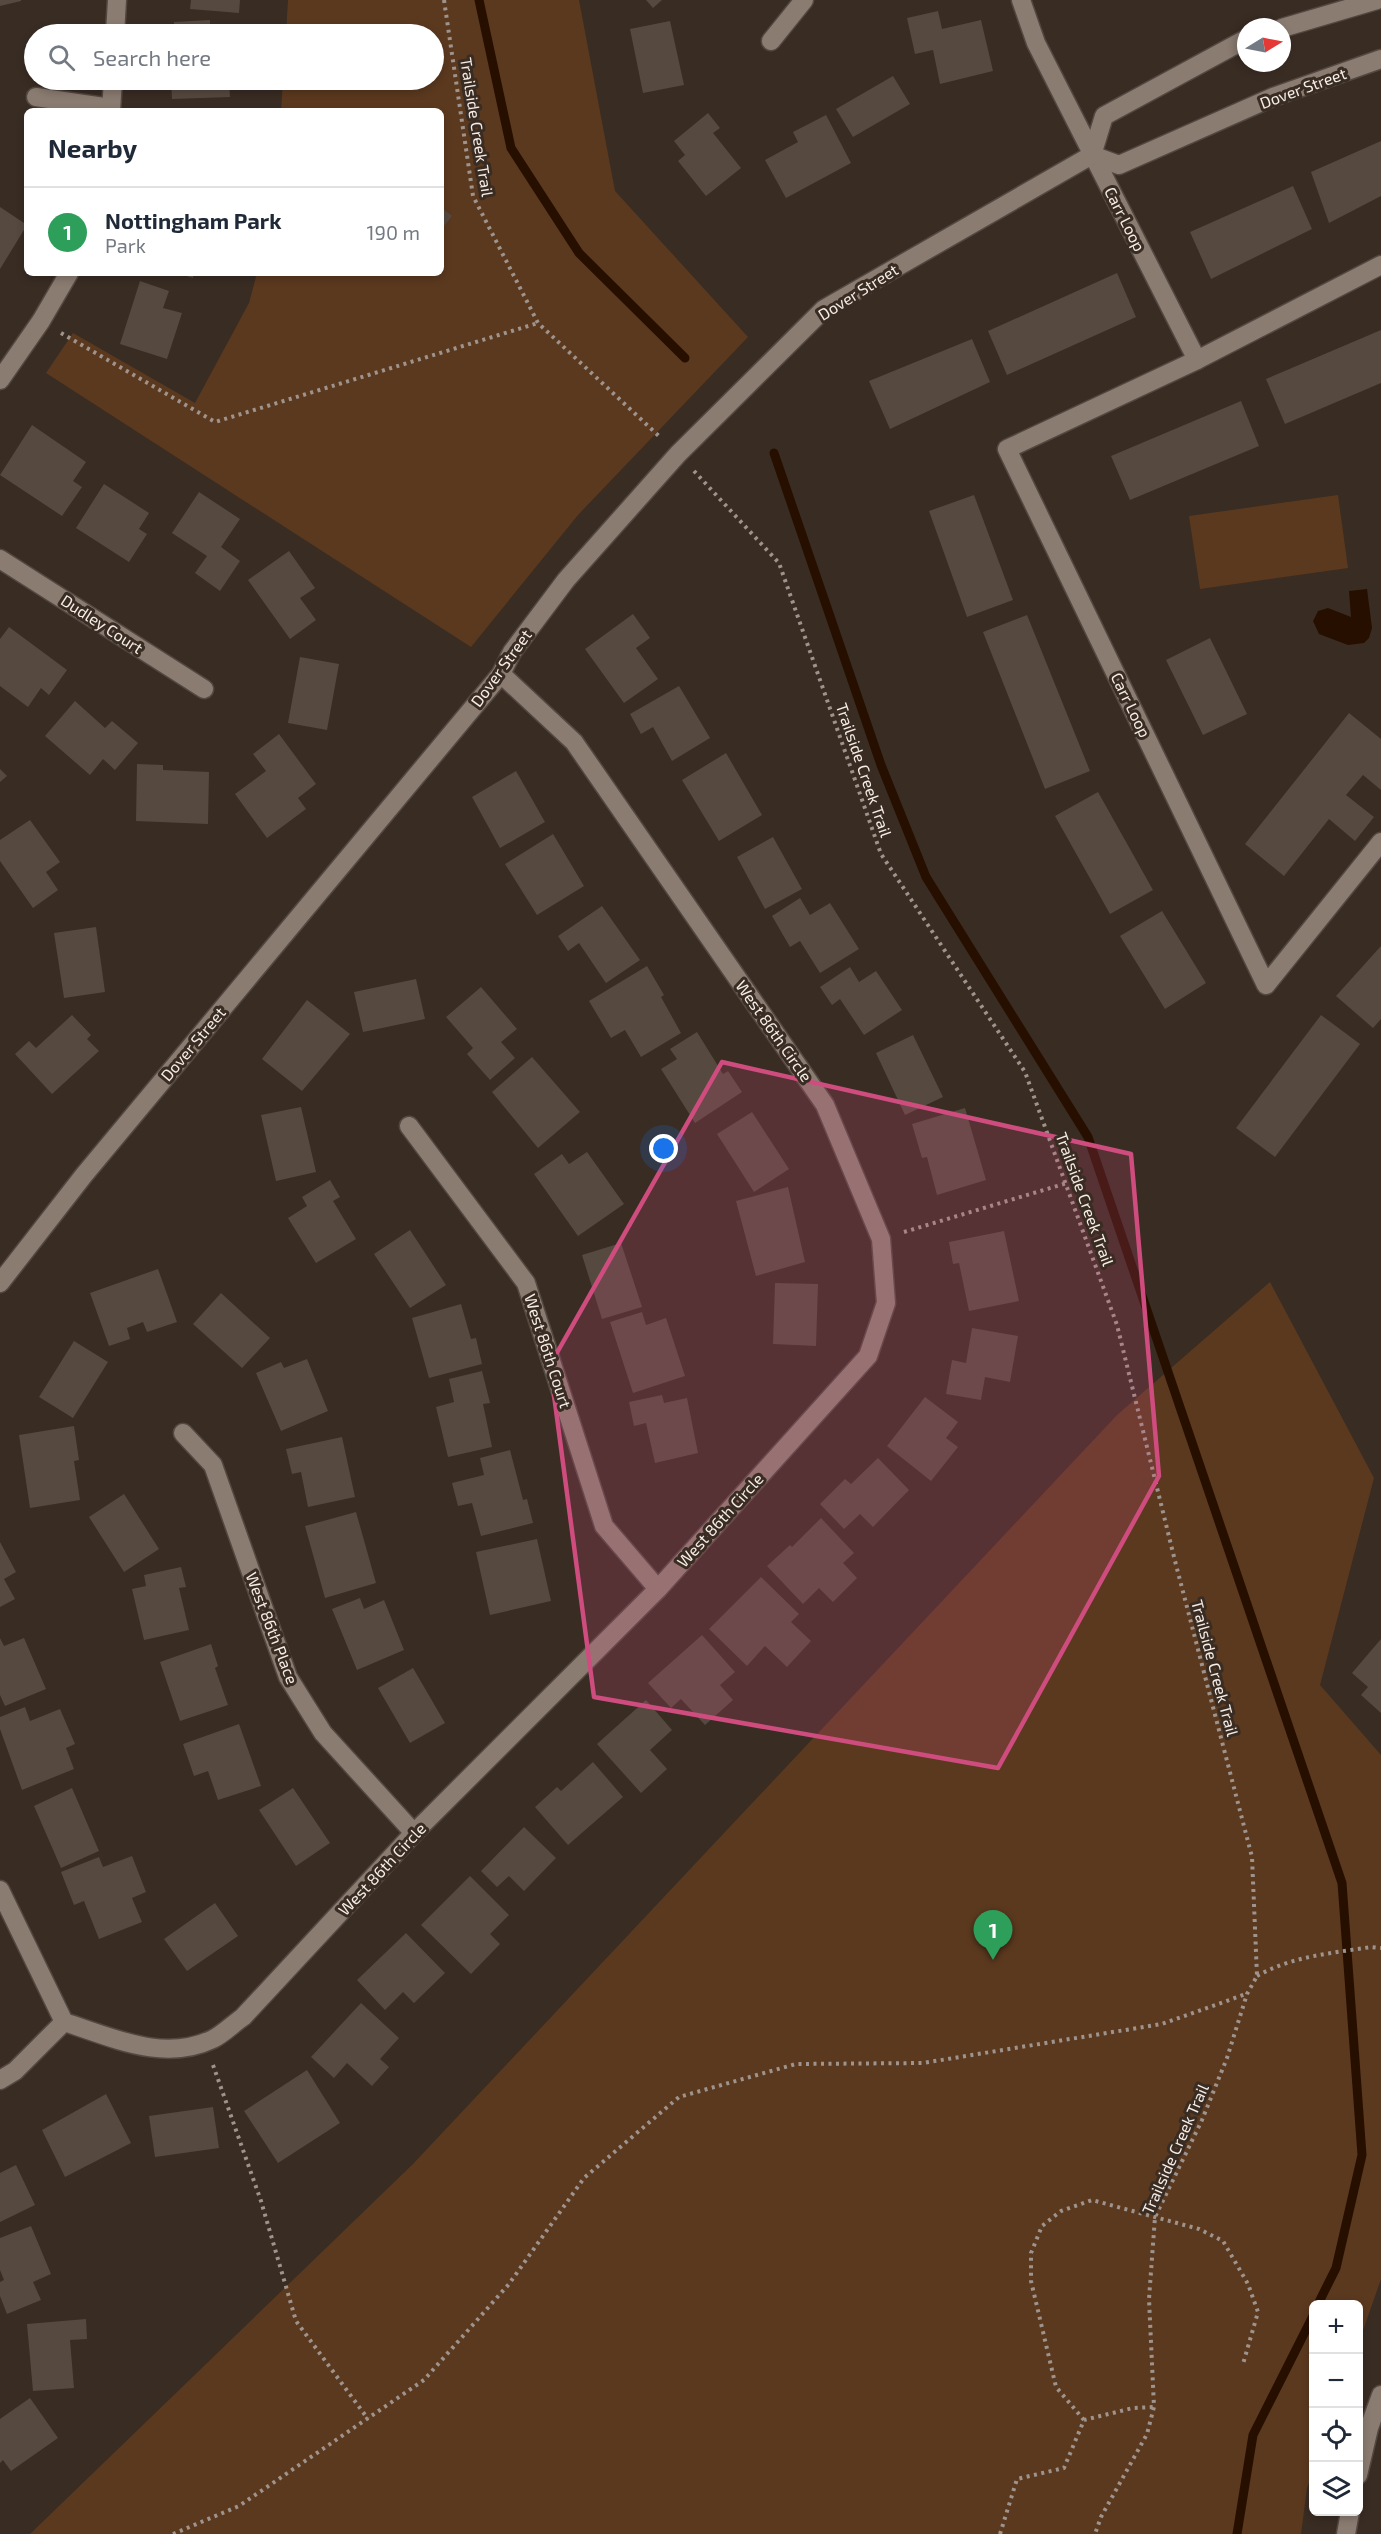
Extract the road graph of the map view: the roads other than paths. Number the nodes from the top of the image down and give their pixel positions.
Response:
1 (117, 0) edge
2 (804, 0) edge
3 (1021, 0) edge
4 (1377, 0) edge
5 (116, 24) edge
6 (1291, 25) edge
7 (771, 41) dead end
8 (1237, 44) edge
9 (1381, 59) edge
10 (112, 90) edge
11 (36, 98) dead end
12 (98, 108) edge
13 (111, 108) edge
14 (1089, 149) junction
15 (1381, 265) edge
16 (67, 276) edge
17 (1197, 360) junction
18 (0, 380) edge
19 (0, 559) edge
20 (501, 674) junction
21 (204, 689) dead end
22 (1381, 842) edge
23 (409, 1126) dead end
24 (0, 1282) edge
25 (183, 1433) dead end
26 (658, 1589) junction
27 (414, 1833) junction
28 (0, 1890) edge
29 (64, 2022) junction
30 (0, 2080) edge
31 (1381, 2395) edge
32 (1362, 2462) edge
33 (1349, 2516) edge
34 (1346, 2534) edge

1 - 5 street
2 - 7 street
3 - 14 street, Carr Loop
4 - 6 street
8 - 14 street
9 - 14 street, Dover Street
10 - 13 street
11 - 12 street
14 - 17 street, Carr Loop
14 - 20 street, Dover Street
15 - 17 street, Carr Loop
16 - 18 street
17 - 22 street, Carr Loop
19 - 21 street, Dudley Court
20 - 24 street, Dover Street
20 - 26 street, West 86th Circle
23 - 26 street, West 86th Court
25 - 27 street, West 86th Place
26 - 27 street, West 86th Circle
27 - 29 street, West 86th Circle
28 - 29 street
29 - 30 street
31 - 32 street
33 - 34 street

